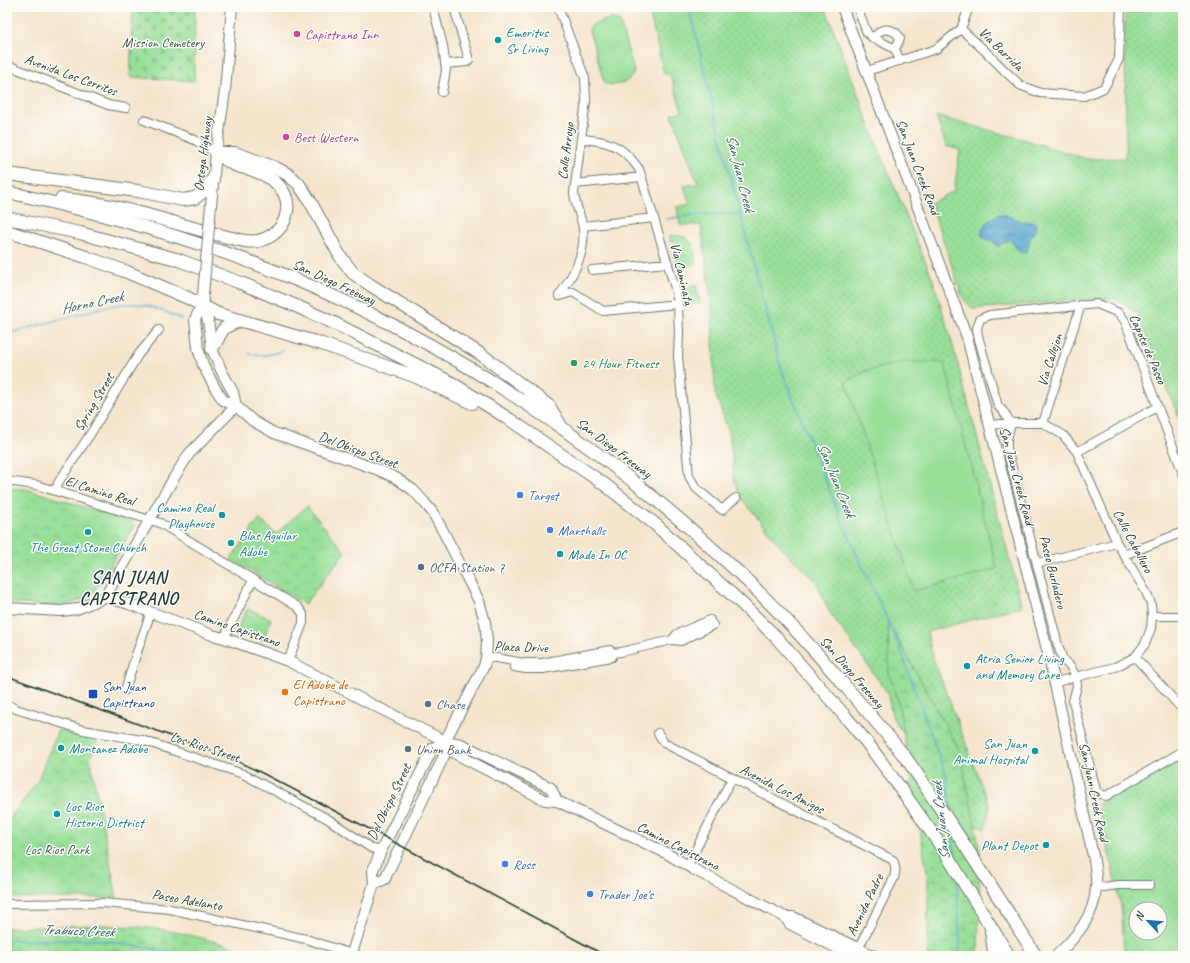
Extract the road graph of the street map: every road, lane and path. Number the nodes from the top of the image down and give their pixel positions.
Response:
1 (232, 7) edge
2 (433, 7) edge
3 (454, 7) edge
4 (558, 7) edge
5 (842, 7) edge
6 (857, 7) edge
7 (969, 7) edge
8 (1121, 7) edge
9 (961, 29) junction
10 (874, 39) junction
11 (895, 49) junction
12 (900, 61) junction
13 (445, 64) junction
14 (7, 65) edge
15 (867, 71) junction
16 (442, 92) dead end
17 (126, 108) dead end
18 (144, 120) dead end
19 (581, 138) junction
20 (216, 153) junction
21 (7, 174) edge
22 (642, 177) junction
23 (213, 179) junction
24 (575, 184) junction
25 (7, 192) edge
26 (25, 196) junction
27 (7, 218) edge
28 (654, 218) junction
29 (582, 226) junction
30 (7, 231) edge
31 (668, 263) junction
32 (592, 270) dead end
33 (203, 300) junction
34 (678, 304) junction
35 (1081, 305) junction
36 (240, 322) junction
37 (159, 330) dead end
38 (212, 350) junction
39 (236, 406) junction
40 (1158, 407) junction
41 (509, 419) junction
42 (1011, 422) junction
43 (1043, 422) junction
44 (990, 425) junction
45 (562, 428) junction
46 (1077, 452) junction
47 (1183, 473) edge
48 (7, 482) edge
49 (56, 491) junction
50 (736, 498) dead end
51 (150, 520) junction
52 (1183, 532) edge
53 (1117, 543) junction
54 (1124, 555) junction
55 (1038, 563) junction
56 (253, 580) junction
57 (104, 597) junction
58 (7, 608) edge
59 (151, 612) junction
60 (1152, 616) junction
61 (1183, 616) edge
62 (711, 623) dead end
63 (224, 638) junction
64 (1135, 657) junction
65 (486, 658) junction
66 (288, 660) junction
67 (1076, 678) junction
68 (1056, 682) junction
69 (125, 690) dead end
70 (7, 704) edge
71 (1183, 710) edge
72 (658, 733) dead end
73 (445, 741) junction
74 (1183, 751) edge
75 (732, 778) junction
76 (381, 851) junction
77 (688, 865) junction
78 (896, 866) joint
79 (374, 884) junction
80 (1150, 885) dead end
81 (1096, 888) junction
82 (7, 904) edge
83 (988, 922) junction
84 (855, 953) edge
85 (1035, 954) edge
86 (1063, 954) edge
87 (353, 955) edge
88 (874, 956) edge
89 (996, 956) edge
90 (1009, 956) edge

1 - 20 main road, Ortega Highway
2 - 13 street
3 - 13 street
4 - 19 street, Calle Arroyo
5 - 15 main road, San Juan Creek Road
6 - 10 street
7 - 9 street
8 - 9 street, Via Barrida
9 - 12 street
10 - 11 street
10 - 11 street
11 - 12 street
12 - 15 street
13 - 16 street
14 - 17 street, Avenida Los Cerritos
15 - 44 main road, San Juan Creek Road
18 - 20 street
19 - 22 street, Via Caminata
19 - 24 street, Calle Arroyo
20 - 23 main road, Ortega Highway
20 - 26 highway
20 - 45 highway
21 - 23 highway
22 - 24 street
22 - 28 street, Via Caminata
23 - 33 main road, Ortega Highway, bridge
24 - 29 street, Calle Arroyo
25 - 26 highway, San Diego Freeway
26 - 45 highway, San Diego Freeway
27 - 41 highway
28 - 29 street
28 - 31 street, Via Caminata
29 - 34 street, Calle Arroyo
30 - 33 highway
31 - 32 street
31 - 34 street, Via Caminata
33 - 36 highway
33 - 38 main road, Ortega Highway
33 - 39 main road, Ortega Highway
34 - 50 street, Via Caminata
35 - 40 street, Capote de Paseo
35 - 42 street, Capote de Paseo
35 - 43 street, Via Callejon
36 - 38 highway
36 - 41 highway
37 - 49 street, Spring Street
38 - 39 main road, Ortega Highway
39 - 51 main road
39 - 65 main road, Del Obispo Street
40 - 46 street
40 - 47 street, Capote de Paseo
41 - 83 highway
42 - 43 street
42 - 44 street
42 - 55 street, Paseo Burladero
43 - 46 street, Calle Caballero
44 - 68 main road, San Juan Creek Road
45 - 85 highway, San Diego Freeway
46 - 53 street, Calle Caballero
48 - 49 street, El Camino Real
49 - 51 street, El Camino Real
51 - 56 street, El Camino Real
51 - 57 main road
52 - 54 street
53 - 54 street, Calle Caballero
53 - 55 street
54 - 60 street, Calle Caballero
55 - 67 street, Paseo Burladero
56 - 63 street
56 - 66 street, El Camino Real
57 - 58 main road
57 - 59 main road, Camino Capistrano
59 - 63 main road, Camino Capistrano
59 - 69 street
60 - 61 street
60 - 64 street, Calle Caballero
62 - 65 street, Plaza Drive
63 - 66 main road, Camino Capistrano
64 - 67 street, Calle Caballero
64 - 71 street
65 - 73 main road, Del Obispo Street
66 - 73 main road, Camino Capistrano
67 - 68 street, Calle Caballero
67 - 74 street
68 - 81 main road, San Juan Creek Road
70 - 76 street, Los Rios Street
72 - 75 street, Avenida Los Amigos
73 - 76 main road, Del Obispo Street
73 - 77 main road, Camino Capistrano
73 - 79 main road, Del Obispo Street
75 - 77 street
75 - 78 street, Avenida Los Amigos
76 - 79 main road, Del Obispo Street
77 - 84 main road, Camino Capistrano
78 - 84 street, Avenida Padre
79 - 87 main road, Del Obispo Street
80 - 81 street
81 - 86 main road, San Juan Creek Road
82 - 87 street, Paseo Adelanto
83 - 89 highway
83 - 90 highway
84 - 88 main road, Camino Capistrano

